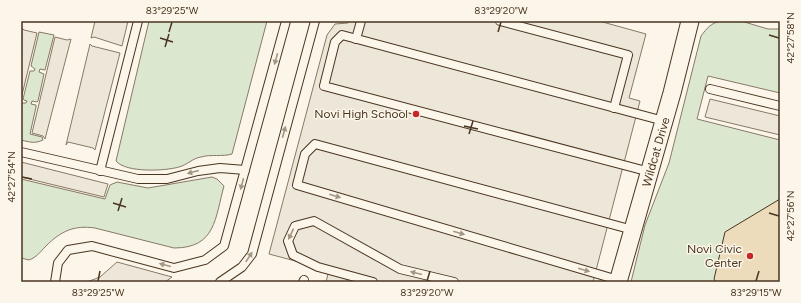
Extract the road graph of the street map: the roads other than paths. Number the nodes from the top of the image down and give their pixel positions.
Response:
1 (138, 21) edge
2 (286, 21) edge
3 (315, 21) edge
4 (361, 21) edge
5 (500, 21) edge
6 (690, 21) edge
7 (356, 39) junction
8 (710, 89) dead end
9 (780, 106) edge
10 (614, 108) junction
11 (664, 121) junction
12 (21, 152) edge
13 (245, 170) junction
14 (100, 171) junction
15 (650, 172) junction
16 (633, 230) junction
17 (618, 281) edge
18 (54, 282) edge
19 (220, 282) edge
20 (373, 282) edge
21 (454, 282) edge

1 - 14 lane
2 -> 13 lane
19 -> 3 lane
4 - 7 lane
5 - 10 lane
6 - 11 street, Wildcat Drive
7 - 10 lane
7 - 15 lane
8 - 9 lane
10 - 11 lane
11 - 15 street, Wildcat Drive
12 - 14 lane
13 -> 14 lane
13 -> 18 lane
15 - 16 street, Wildcat Drive
16 - 17 street, Wildcat Drive
16 -> 17 lane
21 -> 20 lane

